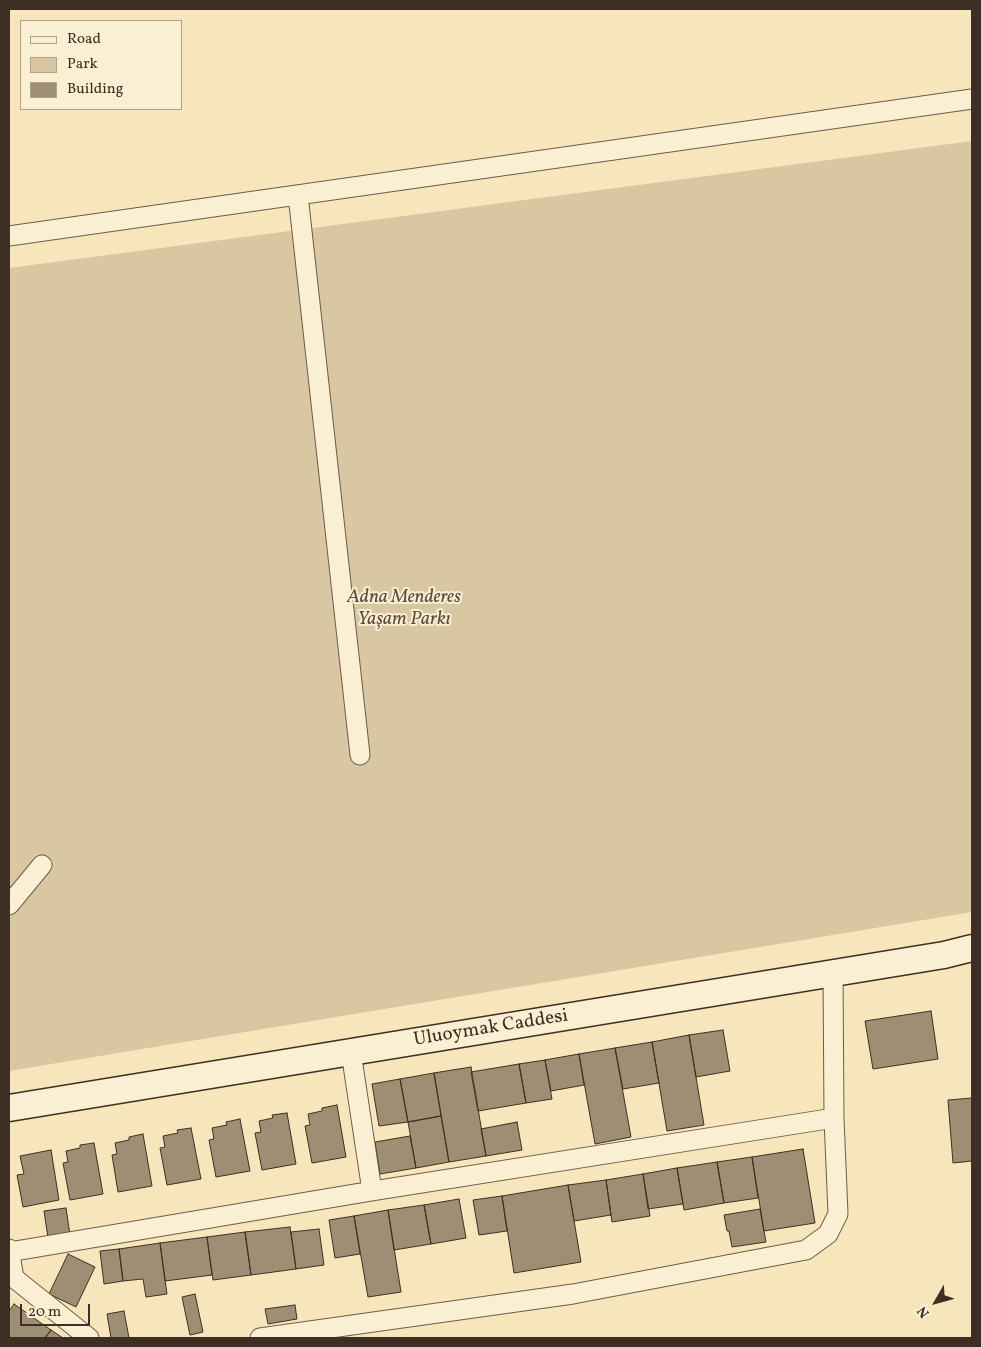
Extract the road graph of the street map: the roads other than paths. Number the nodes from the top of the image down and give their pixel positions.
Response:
1 (972, 99) edge
2 (298, 195) junction
3 (9, 236) edge
4 (360, 755) dead end
5 (42, 865) dead end
6 (9, 905) edge
7 (972, 948) edge
8 (833, 972) junction
9 (350, 1052) junction
10 (9, 1108) edge
11 (834, 1118) junction
12 (372, 1191) junction
13 (9, 1251) edge
14 (89, 1338) edge
15 (260, 1338) edge

1 - 2 street
2 - 3 street
2 - 4 street
5 - 6 street
7 - 8 street, Uluoymak Caddesi
8 - 9 street, Uluoymak Caddesi
8 - 11 street
9 - 10 street, Uluoymak Caddesi
9 - 12 street
11 - 12 street
11 - 15 street
12 - 13 street
13 - 14 street

